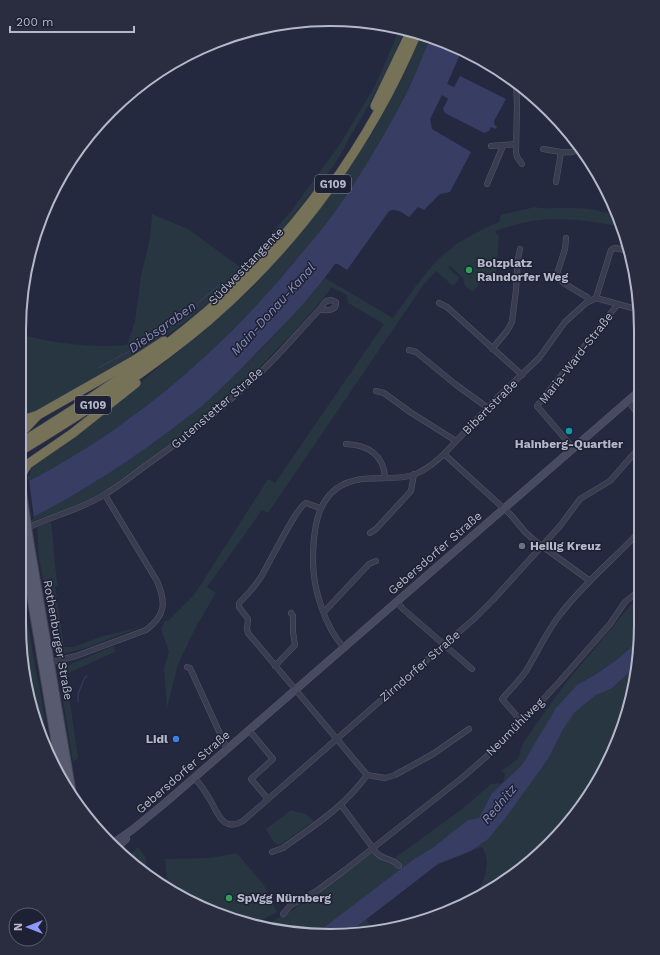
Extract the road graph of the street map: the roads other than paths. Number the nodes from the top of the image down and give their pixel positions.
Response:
1 (409, 36) edge
2 (415, 38) edge
3 (516, 90) edge
4 (516, 144) junction
5 (492, 146) dead end
6 (503, 146) junction
7 (543, 149) dead end
8 (575, 150) edge
9 (561, 152) junction
10 (522, 164) dead end
11 (556, 182) dead end
12 (487, 184) dead end
13 (566, 238) dead end
14 (520, 249) dead end
15 (624, 250) edge
16 (596, 298) junction
17 (589, 300) junction
18 (439, 303) dead end
19 (618, 304) junction
20 (633, 308) edge
21 (319, 310) dead end
22 (200, 318) junction
23 (492, 349) junction
24 (409, 350) dead end
25 (163, 357) junction
26 (522, 375) junction
27 (376, 391) dead end
28 (634, 396) edge
29 (628, 401) junction
30 (488, 408) junction
31 (634, 409) edge
32 (38, 415) junction
33 (26, 418) edge
34 (26, 428) edge
35 (26, 439) edge
36 (456, 441) junction
37 (346, 444) dead end
38 (573, 448) junction
39 (26, 451) edge
40 (44, 454) junction
41 (444, 454) junction
42 (634, 454) edge
43 (26, 455) edge
44 (26, 467) edge
45 (414, 474) junction
46 (385, 478) junction
47 (105, 494) junction
48 (320, 508) junction
49 (503, 509) junction
50 (26, 529) edge
51 (370, 532) dead end
52 (634, 537) edge
53 (26, 542) edge
54 (541, 546) junction
55 (376, 561) dead end
56 (590, 581) junction
57 (634, 595) edge
58 (397, 602) junction
59 (324, 612) junction
60 (291, 613) dead end
61 (445, 645) junction
62 (344, 648) junction
63 (46, 663) junction
64 (275, 666) junction
65 (187, 667) dead end
66 (472, 669) dead end
67 (296, 690) junction
68 (522, 722) junction
69 (469, 729) dead end
70 (249, 730) junction
71 (338, 738) junction
72 (227, 749) junction
73 (60, 764) edge
74 (368, 775) junction
75 (194, 777) junction
76 (69, 781) edge
77 (268, 799) junction
78 (341, 805) junction
79 (132, 830) junction
80 (116, 841) edge
81 (119, 844) edge
82 (373, 848) junction
83 (272, 852) dead end
84 (399, 866) dead end
85 (283, 914) dead end

1 - 22 highway, Südwesttangente / G109
2 - 25 highway, Südwesttangente / G109
3 - 4 street
4 - 6 street
4 - 10 street
5 - 6 street
6 - 12 street
7 - 9 street
8 - 9 street
9 - 11 street
13 - 17 street
14 - 23 street
15 - 16 street
16 - 17 street, Bibertstraße
16 - 19 street
17 - 26 street, Bibertstraße
18 - 23 street
19 - 20 street
19 - 38 street, Maria-Ward-Straße
21 - 47 street, Gutenstetter Straße
22 - 32 highway
22 - 35 highway, Südwesttangente / G109
23 - 26 street
24 - 30 street
25 - 39 highway, Südwesttangente / G109
25 - 40 highway
26 - 30 street, Bibertstraße
27 - 36 street
28 - 29 main road, Gebersdorfer Straße
29 - 31 street
29 - 38 main road, Gebersdorfer Straße
30 - 36 street, Bibertstraße
32 - 33 highway
32 - 34 highway
36 - 41 street, Bibertstraße
37 - 46 street
38 - 49 main road, Gebersdorfer Straße
40 - 43 highway
40 - 44 highway
41 - 45 street, Bibertstraße
41 - 49 street
42 - 54 street, Zirndorfer Straße
45 - 46 street, Bibertstraße
45 - 51 street
46 - 48 street, Bibertstraße
47 - 50 street, Gutenstetter Straße
47 - 63 street
48 - 59 street
48 - 64 street
49 - 54 street
49 - 58 main road, Gebersdorfer Straße
52 - 56 street
53 - 63 main road, Rothenburger Straße
54 - 56 street
54 - 61 street, Zirndorfer Straße
55 - 59 street
56 - 68 street
57 - 68 street, Neumühlweg
58 - 61 street
58 - 62 main road, Gebersdorfer Straße
59 - 62 street
60 - 64 street
61 - 66 street
61 - 71 street, Zirndorfer Straße
62 - 67 main road, Gebersdorfer Straße
63 - 73 main road, Rothenburger Straße
63 - 76 main road, Rothenburger Straße
64 - 67 street
65 - 72 street
67 - 70 main road, Gebersdorfer Straße
67 - 71 street
68 - 82 street, Neumühlweg
69 - 74 street
70 - 72 main road, Gebersdorfer Straße
70 - 77 street, Gebersdorfer Straße
71 - 74 street
71 - 77 street, Zirndorfer Straße
72 - 75 main road, Gebersdorfer Straße
74 - 78 street
75 - 77 street, Zirndorfer Straße
75 - 79 main road, Gebersdorfer Straße
78 - 82 street
78 - 83 street
79 - 80 main road, Gebersdorfer Straße
79 - 81 main road, Gebersdorfer Straße
82 - 84 street
82 - 85 street, Neumühlweg

